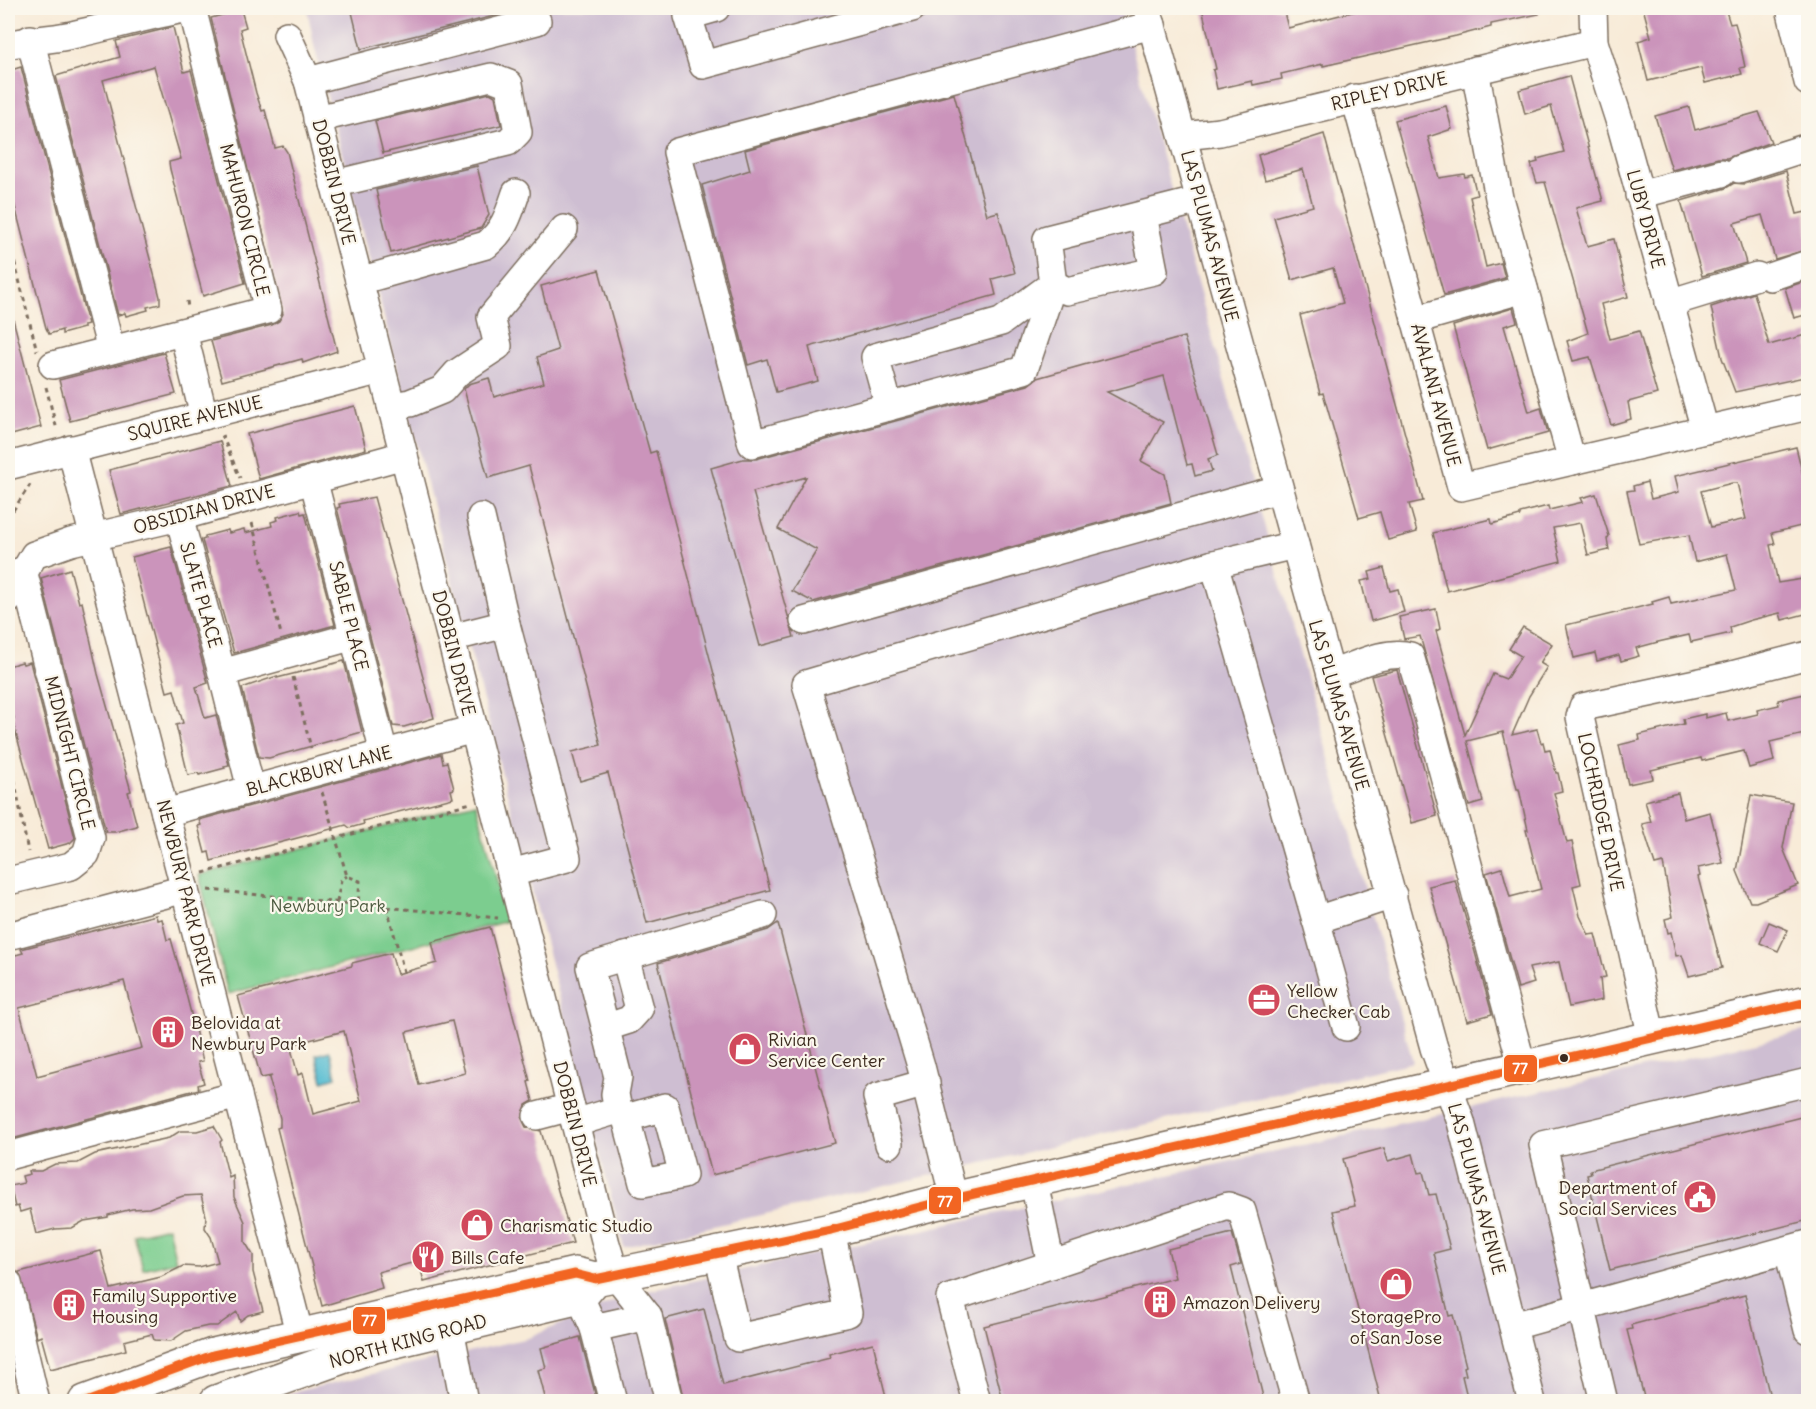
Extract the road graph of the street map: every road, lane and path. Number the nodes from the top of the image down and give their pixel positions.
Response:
1 (191, 8) edge
2 (716, 8) edge
3 (912, 8) edge
4 (1593, 8) edge
5 (1790, 8) edge
6 (1150, 16) edge
7 (537, 21) dead end
8 (287, 34) dead end
9 (19, 42) edge
10 (1594, 42) junction
11 (1475, 70) junction
12 (308, 81) junction
13 (1809, 82) edge
14 (1355, 98) junction
15 (317, 119) junction
16 (1183, 136) junction
17 (1809, 147) edge
18 (334, 184) junction
19 (516, 193) dead end
20 (1639, 195) junction
21 (1200, 200) junction
22 (1139, 216) junction
23 (564, 229) dead end
24 (8, 236) edge
25 (1809, 264) edge
26 (359, 281) junction
27 (1053, 284) junction
28 (1524, 289) junction
29 (1669, 303) junction
30 (1415, 320) junction
31 (183, 332) junction
32 (111, 350) junction
33 (45, 367) junction
34 (382, 370) junction
35 (391, 406) junction
36 (1809, 406) edge
37 (889, 407) junction
38 (213, 424) junction
39 (1705, 430) junction
40 (65, 442) junction
41 (404, 455) junction
42 (1572, 461) junction
43 (8, 466) edge
44 (313, 479) junction
45 (32, 482) dead end
46 (242, 486) dead end
47 (1279, 489) junction
48 (179, 517) junction
49 (481, 517) dead end
50 (8, 518) edge
51 (252, 523) dead end
52 (94, 538) junction
53 (1295, 545) junction
54 (1214, 564) junction
55 (23, 570) junction
56 (8, 600) edge
57 (804, 621) dead end
58 (506, 624) junction
59 (354, 636) junction
60 (451, 638) junction
61 (284, 644) dead end
62 (1809, 655) edge
63 (290, 667) dead end
64 (222, 673) junction
65 (1330, 674) junction
66 (474, 729) junction
67 (8, 745) edge
68 (311, 748) dead end
69 (384, 753) junction
70 (320, 784) dead end
71 (251, 789) junction
72 (471, 803) dead end
73 (165, 813) junction
74 (337, 836) junction
75 (29, 858) dead end
76 (511, 873) junction
77 (347, 876) junction
78 (8, 880) edge
79 (198, 884) junction
80 (1393, 895) junction
81 (337, 902) junction
82 (358, 904) junction
83 (387, 907) junction
84 (763, 915) dead end
85 (501, 918) dead end
86 (1316, 920) junction
87 (8, 936) edge
88 (626, 956) junction
89 (404, 972) dead end
90 (1809, 1002) edge
91 (607, 1027) junction
92 (1346, 1027) dead end
93 (1652, 1038) junction
94 (1523, 1069) junction
95 (1809, 1082) edge
96 (926, 1083) junction
97 (1448, 1086) junction
98 (238, 1095) junction
99 (573, 1115) junction
100 (537, 1116) dead end
101 (889, 1144) dead end
102 (8, 1156) edge
103 (1034, 1182) junction
104 (954, 1199) junction
105 (831, 1230) junction
106 (1798, 1247) edge
107 (718, 1254) junction
108 (1051, 1264) junction
109 (8, 1283) edge
110 (597, 1284) junction
111 (1581, 1306) junction
112 (648, 1316) junction
113 (1513, 1326) junction
114 (450, 1328) junction
115 (594, 1328) junction
116 (1809, 1330) edge
117 (300, 1336) junction
118 (36, 1401) edge
119 (85, 1401) edge
120 (216, 1401) edge
121 (464, 1401) edge
122 (613, 1401) edge
123 (669, 1401) edge
124 (977, 1401) edge
125 (1296, 1401) edge
126 (1532, 1401) edge
127 (1604, 1401) edge

1 - 9 street, MAHURON CIRCLE
1 - 31 street, MAHURON CIRCLE
2 - 3 street
4 - 10 street, LUBY DRIVE
5 - 13 street
6 - 16 street, LAS PLUMAS AVENUE
6 - 37 street
7 - 12 street
8 - 12 street, DOBBIN DRIVE
9 - 32 street, MAHURON CIRCLE
10 - 11 street, RIPLEY DRIVE
10 - 20 street, LUBY DRIVE
11 - 14 street, RIPLEY DRIVE
11 - 28 street
12 - 15 street, DOBBIN DRIVE
14 - 16 street, RIPLEY DRIVE
14 - 30 street, AVALANI AVENUE
15 - 18 street, DOBBIN DRIVE
15 - 18 street
16 - 21 street, LAS PLUMAS AVENUE
17 - 20 street
18 - 26 street, DOBBIN DRIVE
19 - 26 street
20 - 29 street, LUBY DRIVE
21 - 22 street
21 - 47 street, LAS PLUMAS AVENUE
22 - 27 street
22 - 27 street
23 - 35 street
24 - 33 path
25 - 29 street
26 - 34 street, DOBBIN DRIVE
27 - 37 street
27 - 37 street
28 - 30 street
28 - 42 street
29 - 39 street, LUBY DRIVE
30 - 42 street, AVALANI AVENUE
31 - 32 street, MAHURON CIRCLE
31 - 38 street
32 - 33 street, MAHURON CIRCLE
33 - 40 path
34 - 35 street, DOBBIN DRIVE
34 - 38 street, SQUIRE AVENUE
35 - 41 street, DOBBIN DRIVE
36 - 39 street, AVALANI AVENUE
38 - 40 street, SQUIRE AVENUE
38 - 46 path
39 - 42 street, AVALANI AVENUE
40 - 43 street, SQUIRE AVENUE
40 - 52 street, NEWBURY PARK DRIVE
41 - 44 street, OBSIDIAN DRIVE
41 - 60 street, DOBBIN DRIVE
44 - 48 street, OBSIDIAN DRIVE
44 - 59 street, SABLE PLACE
45 - 50 path
47 - 53 street, LAS PLUMAS AVENUE
47 - 57 street
48 - 52 street, OBSIDIAN DRIVE
48 - 64 street, SLATE PLACE
49 - 58 street
51 - 61 path
52 - 55 street
52 - 73 street, NEWBURY PARK DRIVE
53 - 54 street
53 - 65 street, LAS PLUMAS AVENUE
54 - 86 street
54 - 96 street
55 - 56 street
55 - 78 street, MIDNIGHT CIRCLE
58 - 60 street
58 - 76 street
59 - 64 street, SLATE PLACE
59 - 69 street, SABLE PLACE
60 - 66 street, DOBBIN DRIVE
62 - 93 street, LOCHRIDGE DRIVE
63 - 68 path
64 - 71 street, SLATE PLACE
65 - 80 street, LAS PLUMAS AVENUE
65 - 94 street
66 - 69 street, BLACKBURY LANE
66 - 76 street, DOBBIN DRIVE
67 - 75 path
69 - 71 street, BLACKBURY LANE
70 - 74 path
71 - 73 street, BLACKBURY LANE
72 - 74 path
73 - 79 street, NEWBURY PARK DRIVE
74 - 77 path
74 - 79 path
76 - 99 street, DOBBIN DRIVE
77 - 81 path
77 - 82 path
79 - 81 path
79 - 87 street
79 - 98 street, NEWBURY PARK DRIVE
80 - 86 street
80 - 97 street, LAS PLUMAS AVENUE
81 - 82 path
82 - 83 path
83 - 85 path
83 - 89 path
84 - 88 street
86 - 92 street
88 - 91 street
88 - 91 street
90 - 93 main road, NORTH KING ROAD
91 - 99 street
93 - 94 main road, NORTH KING ROAD
94 - 97 main road, NORTH KING ROAD
95 - 111 street
96 - 101 street
96 - 104 street
97 - 103 main road, NORTH KING ROAD
97 - 113 street, LAS PLUMAS AVENUE
98 - 102 street
98 - 117 street, NEWBURY PARK DRIVE
99 - 100 street
99 - 110 street, DOBBIN DRIVE
103 - 104 main road, NORTH KING ROAD
103 - 108 street
104 - 105 main road, NORTH KING ROAD
105 - 107 main road, NORTH KING ROAD
105 - 107 street
106 - 111 street
106 - 116 street
107 - 110 main road, NORTH KING ROAD
108 - 124 street
108 - 125 street
109 - 118 street
110 - 112 street
110 - 114 main road, NORTH KING ROAD
110 - 115 street
110 - 117 main road, NORTH KING ROAD
111 - 113 street
111 - 127 street
112 - 115 street
112 - 123 street
113 - 126 street, LAS PLUMAS AVENUE
114 - 120 main road, NORTH KING ROAD
114 - 121 street
115 - 122 street
117 - 119 main road, NORTH KING ROAD

